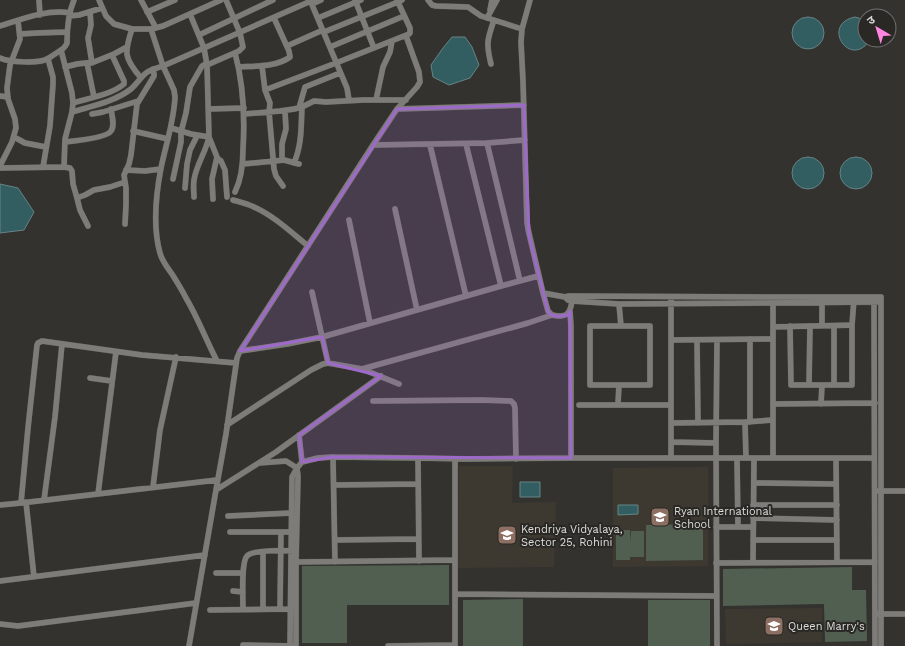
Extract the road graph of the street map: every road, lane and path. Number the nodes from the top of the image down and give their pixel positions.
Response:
1 (39, 0) edge
2 (74, 0) edge
3 (99, 0) edge
4 (141, 0) edge
5 (174, 0) edge
6 (221, 0) edge
7 (226, 0) edge
8 (273, 0) edge
9 (320, 0) edge
10 (428, 0) edge
11 (492, 0) edge
12 (497, 0) edge
13 (530, 0) edge
14 (358, 1) edge
15 (399, 1) edge
16 (311, 2) edge
17 (102, 8) junction
18 (90, 12) junction
19 (147, 12) junction
20 (190, 14) junction
21 (40, 15) junction
22 (69, 15) junction
23 (489, 15) junction
24 (404, 16) junction
25 (362, 17) junction
26 (274, 18) junction
27 (318, 18) junction
28 (234, 19) junction
29 (494, 20) junction
30 (18, 21) junction
31 (0, 26) edge
32 (132, 29) junction
33 (153, 29) junction
34 (522, 29) junction
35 (323, 31) junction
36 (67, 32) junction
37 (368, 32) junction
38 (240, 33) junction
39 (20, 34) junction
40 (199, 34) junction
41 (406, 36) junction
42 (392, 41) junction
43 (286, 46) junction
44 (126, 47) junction
45 (330, 47) junction
46 (204, 48) junction
47 (374, 48) junction
48 (61, 50) junction
49 (235, 53) junction
50 (112, 55) junction
51 (0, 58) edge
52 (48, 59) junction
53 (11, 61) junction
54 (89, 63) junction
55 (336, 63) junction
56 (207, 64) junction
57 (491, 64) dead end
58 (163, 66) junction
59 (262, 66) junction
60 (65, 67) junction
61 (239, 67) junction
62 (153, 69) junction
63 (340, 73) junction
64 (141, 78) junction
65 (265, 90) junction
66 (0, 96) edge
67 (8, 97) junction
68 (94, 97) junction
69 (349, 100) junction
70 (376, 100) junction
71 (406, 100) junction
72 (138, 101) junction
73 (73, 103) junction
74 (524, 105) junction
75 (300, 108) junction
76 (209, 109) junction
77 (397, 109) junction
78 (111, 110) junction
79 (244, 111) junction
80 (285, 111) junction
81 (72, 112) junction
82 (269, 112) junction
83 (92, 114) dead end
84 (170, 128) junction
85 (134, 131) junction
86 (181, 132) junction
87 (197, 136) junction
88 (14, 137) junction
89 (209, 137) junction
90 (168, 139) junction
91 (525, 140) junction
92 (65, 142) junction
93 (488, 143) junction
94 (466, 144) junction
95 (373, 145) junction
96 (430, 145) junction
97 (46, 147) junction
98 (217, 158) junction
99 (282, 160) junction
100 (274, 161) junction
101 (243, 164) junction
102 (0, 167) edge
103 (43, 167) junction
104 (64, 167) junction
105 (161, 168) junction
106 (126, 170) junction
107 (173, 179) dead end
108 (125, 182) junction
109 (283, 186) dead end
110 (185, 188) dead end
111 (236, 192) dead end
112 (194, 197) dead end
113 (76, 198) junction
114 (227, 198) dead end
115 (213, 199) dead end
116 (233, 200) dead end
117 (395, 209) dead end
118 (349, 220) dead end
119 (125, 224) dead end
120 (88, 226) dead end
121 (308, 246) junction
122 (538, 276) junction
123 (520, 281) junction
124 (501, 286) junction
125 (312, 292) dead end
126 (542, 293) junction
127 (466, 296) junction
128 (565, 297) junction
129 (672, 297) junction
130 (854, 300) junction
131 (874, 300) junction
132 (572, 301) junction
133 (773, 303) junction
134 (822, 303) junction
135 (620, 304) junction
136 (671, 304) junction
137 (417, 310) junction
138 (570, 311) junction
139 (552, 315) junction
140 (370, 323) junction
141 (852, 325) junction
142 (621, 326) junction
143 (790, 326) junction
144 (810, 326) junction
145 (822, 326) junction
146 (834, 326) junction
147 (773, 327) junction
148 (322, 336) junction
149 (750, 339) junction
150 (773, 339) junction
151 (671, 340) junction
152 (697, 340) junction
153 (717, 340) junction
154 (62, 344) junction
155 (240, 351) junction
156 (116, 352) junction
157 (176, 357) junction
158 (217, 361) junction
159 (236, 363) junction
160 (328, 363) junction
161 (362, 369) junction
162 (381, 376) junction
163 (90, 378) dead end
164 (112, 381) junction
165 (399, 384) dead end
166 (619, 385) junction
167 (809, 385) junction
168 (822, 385) junction
169 (834, 385) junction
170 (373, 401) dead end
171 (875, 403) junction
172 (618, 404) junction
173 (773, 404) junction
174 (822, 404) junction
175 (579, 405) dead end
176 (671, 405) junction
177 (773, 420) junction
178 (748, 422) junction
179 (671, 423) junction
180 (698, 423) junction
181 (716, 423) junction
182 (227, 425) junction
183 (299, 436) junction
184 (671, 442) junction
185 (716, 443) junction
186 (333, 457) junction
187 (418, 458) junction
188 (571, 458) junction
189 (671, 458) junction
190 (716, 458) junction
191 (737, 458) junction
192 (746, 458) junction
193 (754, 458) junction
194 (773, 458) junction
195 (836, 458) junction
196 (874, 458) junction
197 (455, 459) junction
198 (516, 459) junction
199 (302, 462) junction
200 (259, 463) junction
201 (297, 468) junction
202 (217, 480) junction
203 (754, 483) junction
204 (418, 484) junction
205 (836, 484) junction
206 (334, 486) junction
207 (153, 488) junction
208 (216, 490) junction
209 (878, 491) junction
210 (905, 491) edge
211 (98, 494) junction
212 (44, 500) junction
213 (24, 503) junction
214 (0, 505) edge
215 (753, 505) junction
216 (836, 505) junction
217 (291, 513) junction
218 (228, 516) dead end
219 (753, 518) junction
220 (837, 520) junction
221 (716, 527) junction
222 (738, 527) junction
223 (753, 527) junction
224 (230, 532) dead end
225 (281, 532) junction
226 (291, 532) junction
227 (418, 539) junction
228 (335, 540) junction
229 (753, 540) junction
230 (837, 540) junction
231 (280, 551) junction
232 (293, 551) junction
233 (263, 552) junction
234 (205, 555) junction
235 (455, 560) junction
236 (419, 561) junction
237 (296, 562) junction
238 (335, 562) junction
239 (753, 562) junction
240 (837, 562) junction
241 (875, 562) junction
242 (716, 563) junction
243 (243, 572) junction
244 (216, 573) dead end
245 (34, 577) junction
246 (0, 581) edge
247 (233, 591) dead end
248 (243, 592) junction
249 (455, 594) junction
250 (716, 596) junction
251 (196, 603) junction
252 (243, 609) junction
253 (262, 609) junction
254 (280, 609) junction
255 (290, 609) junction
256 (210, 610) dead end
257 (878, 614) junction
258 (905, 614) edge
259 (0, 624) edge
260 (455, 645) edge
261 (190, 646) edge
262 (243, 646) edge
263 (281, 646) edge
264 (292, 646) edge
265 (388, 646) edge
266 (415, 646) edge
267 (717, 646) edge
268 (875, 646) edge
269 (881, 646) edge

1 - 21 street
2 - 22 street
3 - 17 street
4 - 19 street
5 - 19 street
6 - 20 street
7 - 28 street
8 - 28 street
9 - 16 street
10 - 23 street
11 - 23 street
12 - 23 street
13 - 34 street
14 - 25 street
14 - 27 street
15 - 24 street
15 - 25 street
16 - 26 street
16 - 27 street
17 - 18 street
17 - 32 street
18 - 22 street
18 - 54 street
19 - 33 street
20 - 33 street
20 - 40 street
21 - 22 street
21 - 30 street
22 - 36 street
23 - 29 street
24 - 37 street
24 - 41 street
25 - 35 street
25 - 37 street
26 - 38 street
26 - 43 street
27 - 35 street
28 - 38 street
28 - 40 street
29 - 34 street
29 - 57 street
30 - 31 street
30 - 39 street
32 - 33 street
32 - 44 street
33 - 58 street
34 - 74 street
35 - 43 street
35 - 45 street
36 - 39 street
36 - 48 street
37 - 45 street
37 - 47 street
38 - 46 street
38 - 49 street
39 - 53 street
40 - 46 street
41 - 42 street
41 - 71 street
42 - 47 street
42 - 70 street
43 - 59 street
44 - 50 street
44 - 64 street
45 - 55 street
46 - 56 street
46 - 58 street
47 - 55 street
48 - 52 street
48 - 60 street
49 - 56 street
49 - 61 street
50 - 54 street
50 - 68 street
51 - 53 street
52 - 53 street
52 - 97 street
53 - 67 street
54 - 60 street
54 - 68 street
55 - 63 street
55 - 65 street
56 - 76 street
56 - 86 street
58 - 62 street
58 - 84 street
59 - 61 street
59 - 65 street
60 - 73 street
61 - 79 street
62 - 64 street
62 - 72 street
63 - 69 street
63 - 75 street
64 - 81 street
65 - 82 street
66 - 67 street
67 - 88 street
68 - 73 street
69 - 70 street
69 - 75 street
70 - 71 street
71 - 77 street
72 - 78 street
72 - 85 street
73 - 81 street
74 - 77 street
74 - 91 street
75 - 80 street
75 - 99 street
76 - 79 street
76 - 89 street
77 - 95 street
78 - 83 street
78 - 92 street
79 - 82 street
79 - 101 street
80 - 82 street
80 - 99 street
81 - 92 street
82 - 100 street
84 - 86 street
84 - 90 street
85 - 90 street
85 - 106 street
86 - 87 street
86 - 107 street
87 - 89 street
87 - 110 street
88 - 97 street
88 - 102 street
89 - 98 street
89 - 112 street
90 - 105 street
91 - 93 street
91 - 122 street
92 - 104 street
93 - 94 street
93 - 123 street
94 - 96 street
94 - 124 street
95 - 96 street
95 - 121 street
96 - 127 street
97 - 103 street
98 - 114 street
98 - 115 street
99 - 100 street
100 - 101 street
100 - 109 street
101 - 111 street
102 - 103 street
103 - 104 street
104 - 113 street
105 - 106 street
105 - 158 street
106 - 108 street
108 - 113 street
108 - 119 street
113 - 120 street
116 - 121 street
117 - 137 street
118 - 140 street
121 - 155 street
122 - 123 street
122 - 126 street
123 - 124 street
124 - 127 street
125 - 148 street
126 - 128 street
126 - 139 street
127 - 137 street
128 - 129 street
128 - 132 street
129 - 130 street
129 - 136 street
130 - 131 street
130 - 134 street
130 - 141 street
131 - 171 street
131 - 209 street
132 - 135 street
132 - 138 street
133 - 134 street
133 - 136 street
133 - 147 street
134 - 145 street
135 - 136 street
135 - 142 street
136 - 151 street
137 - 140 street
138 - 139 street
138 - 188 street
139 - 161 street
140 - 148 street
141 - 146 street
141 - 169 street
142 - 166 street
142 - 166 street
143 - 144 street
143 - 147 street
143 - 167 street
144 - 145 street
144 - 167 street
145 - 146 street
146 - 169 street
147 - 150 street
148 - 155 street
148 - 160 street
149 - 150 street
149 - 153 street
149 - 178 street
150 - 173 street
151 - 152 street
151 - 176 street
152 - 153 street
152 - 180 street
153 - 181 street
154 - 156 street
154 - 212 street
154 - 213 street
155 - 159 street
156 - 157 street
156 - 164 street
157 - 158 street
157 - 207 street
158 - 159 street
159 - 182 street
160 - 161 street
160 - 182 street
161 - 162 street
162 - 165 street
162 - 183 street
163 - 164 street
164 - 211 street
166 - 172 street
167 - 168 street
168 - 169 street
168 - 174 street
170 - 198 street
171 - 174 street
171 - 196 street
172 - 175 street
172 - 176 street
173 - 174 street
173 - 177 street
176 - 179 street
177 - 178 street
177 - 194 street
178 - 181 street
178 - 192 street
179 - 180 street
179 - 184 street
180 - 181 street
181 - 185 street
182 - 202 street
183 - 199 street
183 - 200 street
184 - 185 street
184 - 189 street
185 - 190 street
186 - 187 street
186 - 199 street
186 - 206 street
187 - 197 street
187 - 204 street
188 - 189 street
188 - 198 street
189 - 190 street
190 - 191 street
190 - 221 street
191 - 192 street
191 - 222 street
192 - 193 street
193 - 194 street
193 - 203 street
194 - 195 street
195 - 196 street
195 - 205 street
196 - 209 street
197 - 198 street
197 - 235 street
199 - 201 street
200 - 201 street
200 - 208 street
201 - 217 street
201 - 232 street
202 - 207 street
202 - 208 street
203 - 205 street
203 - 215 street
204 - 206 street
204 - 227 street
205 - 216 street
206 - 228 street
207 - 211 street
208 - 234 street
209 - 210 street
209 - 241 street
209 - 257 street
211 - 212 street
212 - 213 street
213 - 214 street
213 - 245 street
215 - 216 street
215 - 219 street
216 - 220 street
217 - 218 street
217 - 226 street
219 - 220 street
219 - 223 street
220 - 230 street
221 - 222 street
221 - 242 street
222 - 223 street
223 - 229 street
224 - 225 street
225 - 226 street
225 - 231 street
226 - 232 street
227 - 228 street
227 - 236 street
228 - 238 street
229 - 230 street
229 - 239 street
230 - 240 street
231 - 232 street
231 - 233 street
231 - 254 street
232 - 237 street
232 - 255 street
233 - 243 street
233 - 253 street
234 - 245 street
234 - 251 street
235 - 236 street
235 - 249 street
236 - 238 street
237 - 238 street
237 - 264 street
239 - 240 street
239 - 242 street
240 - 241 street
241 - 257 street
242 - 250 street
243 - 244 street
243 - 248 street
245 - 246 street
247 - 248 street
248 - 252 street
249 - 250 street
249 - 260 street
250 - 267 street
251 - 259 street
251 - 261 street
252 - 253 street
252 - 256 street
253 - 254 street
254 - 255 street
255 - 264 street
257 - 258 street
257 - 268 street
257 - 269 street
260 - 266 street
262 - 263 street
263 - 264 street
265 - 266 street

